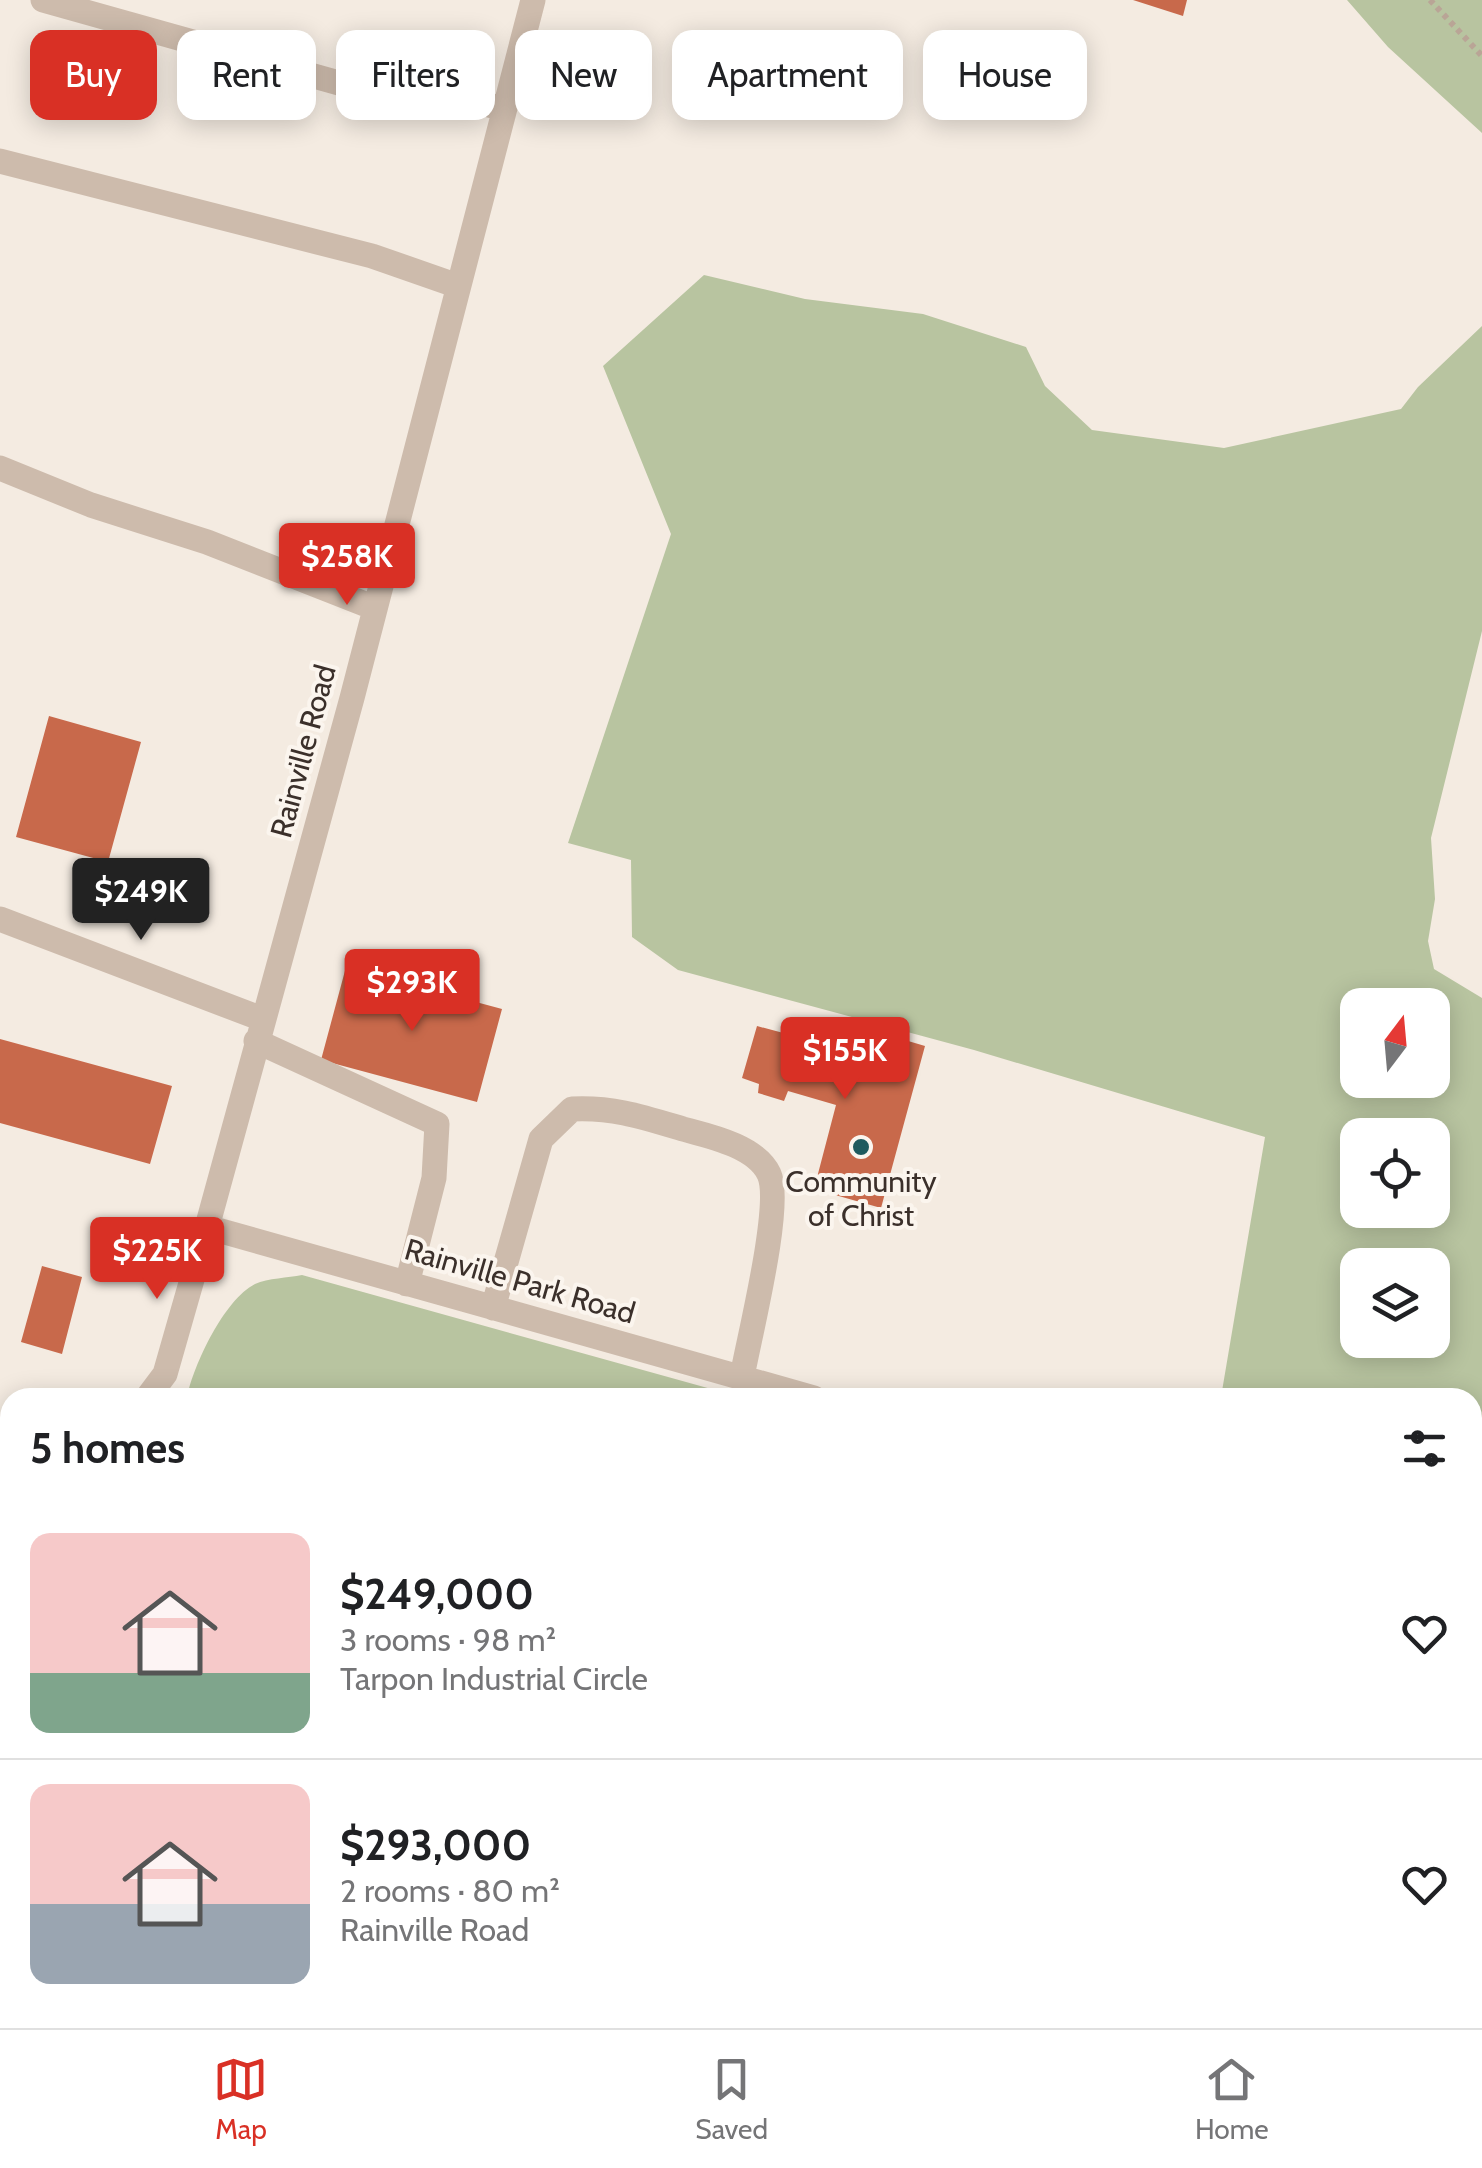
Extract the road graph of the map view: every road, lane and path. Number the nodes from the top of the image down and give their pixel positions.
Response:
1 (44, 0) edge
2 (533, 0) edge
3 (1430, 0) edge
4 (1482, 56) edge
5 (504, 109) junction
6 (0, 161) edge
7 (458, 286) junction
8 (0, 468) edge
9 (375, 608) junction
10 (0, 919) edge
11 (259, 1030) junction
12 (207, 1228) junction
13 (407, 1284) junction
14 (493, 1308) junction
15 (742, 1377) junction
16 (155, 1388) edge
17 (780, 1388) edge

1 - 5 street
2 - 5 street, Rainville Road
3 - 4 path
5 - 7 street, Rainville Road
6 - 7 street
7 - 9 street, Rainville Road
8 - 9 street
9 - 11 street, Rainville Road
10 - 11 street
11 - 12 street, Rainville Road
11 - 13 street
12 - 13 street, Rainville Park Road
12 - 16 street, Rainville Road
13 - 14 street, Rainville Park Road
14 - 15 street, Rainville Park Road
14 - 15 street
15 - 17 street, Rainville Park Road

